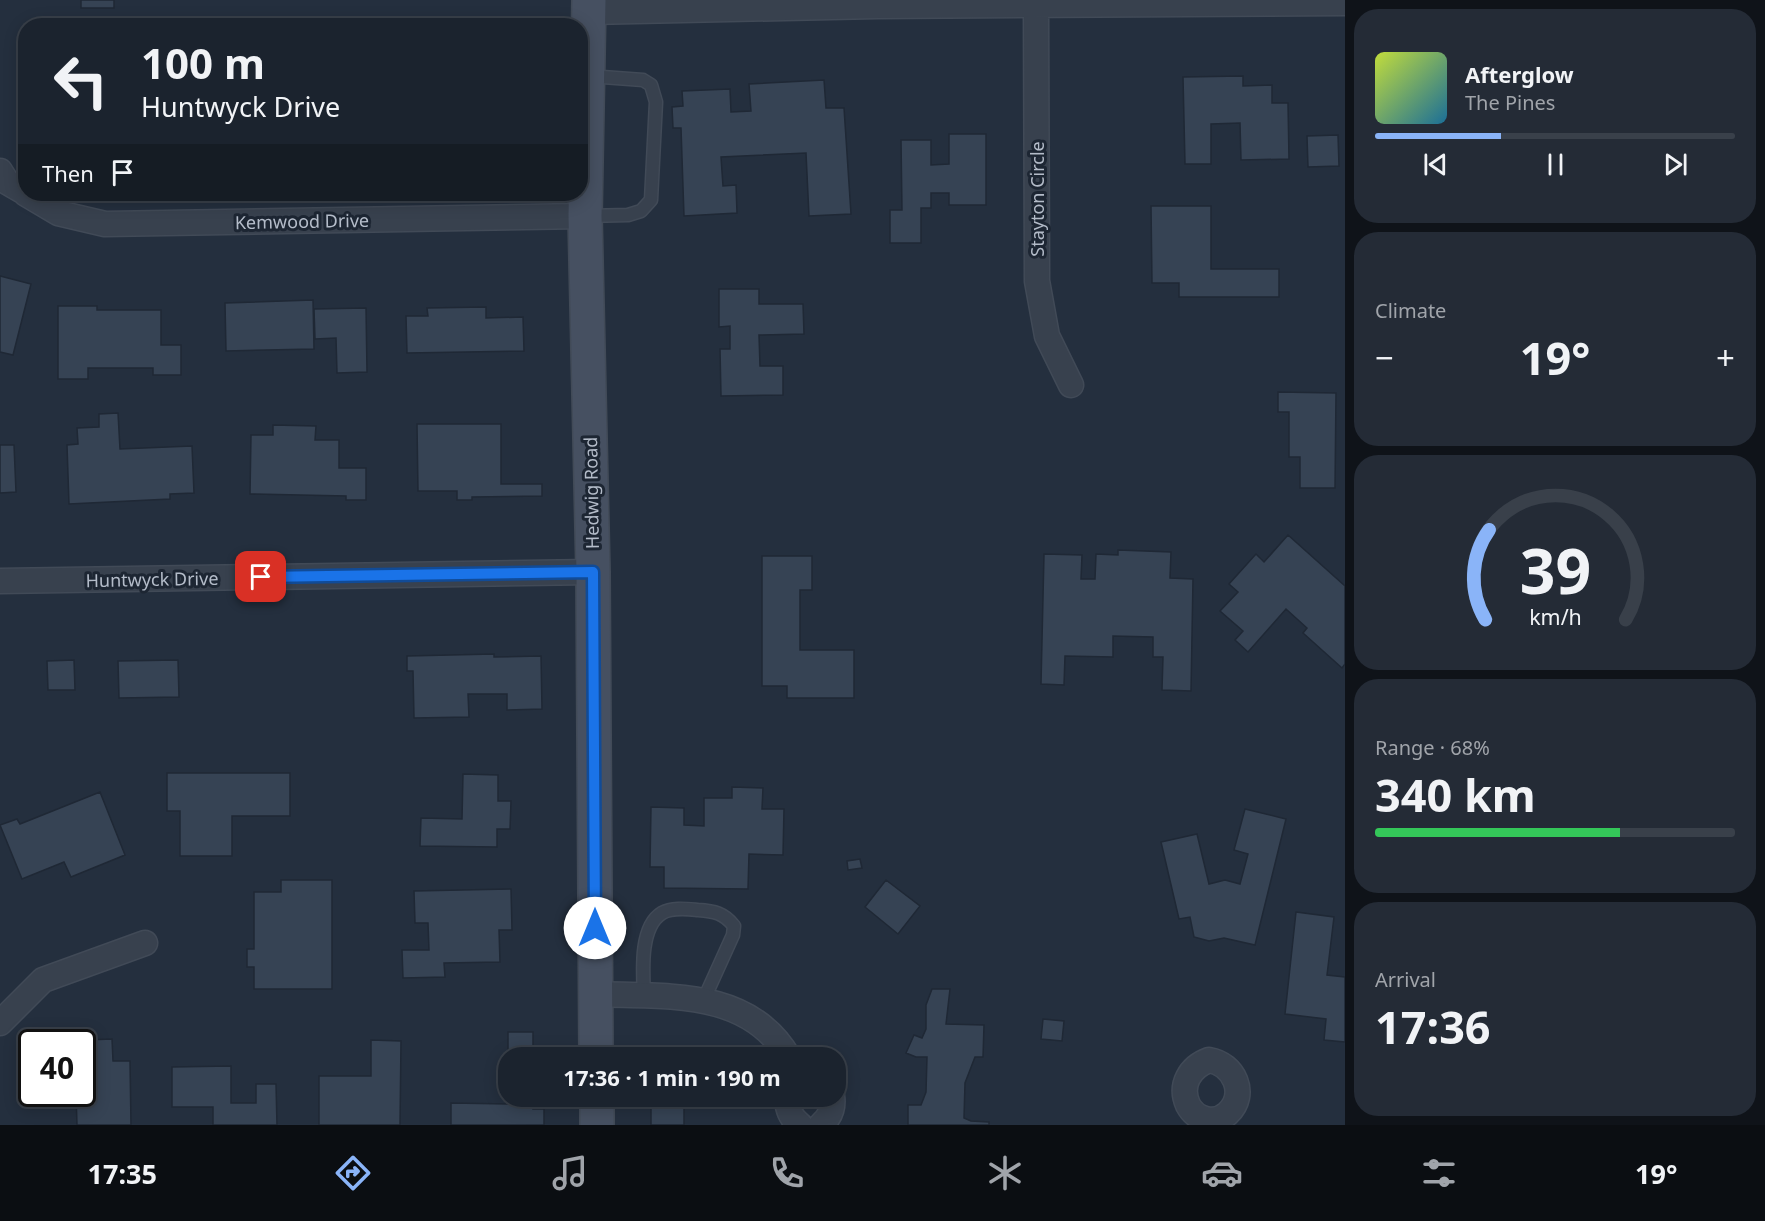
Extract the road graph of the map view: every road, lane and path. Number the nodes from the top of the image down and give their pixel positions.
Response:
1 (1345, 3) edge
2 (589, 6) edge
3 (1036, 6) junction
4 (589, 76) junction
5 (588, 111) edge
6 (38, 201) edge
7 (585, 201) edge
8 (585, 216) junction
9 (1071, 385) dead end
10 (593, 572) junction
11 (0, 581) edge
12 (145, 944) dead end
13 (595, 994) junction
14 (644, 996) junction
15 (704, 999) junction
16 (0, 1023) edge
17 (596, 1047) edge
18 (783, 1047) edge
19 (597, 1107) edge
20 (788, 1107) edge
21 (832, 1107) edge
22 (597, 1125) edge
23 (800, 1125) edge
24 (821, 1125) edge

1 - 3 street
2 - 3 street
2 - 4 street, Hedwig Road
3 - 9 street, Stayton Circle
4 - 5 street, Hedwig Road
4 - 8 lane
6 - 8 street, Kemwood Drive
7 - 8 street, Hedwig Road
8 - 10 street, Hedwig Road
10 - 11 street, Huntwyck Drive
10 - 13 street, Hedwig Road
12 - 16 street
13 - 14 street
13 - 17 street, Hedwig Road
14 - 15 street
14 - 15 lane
15 - 18 street
19 - 22 street
20 - 23 street
21 - 24 street

